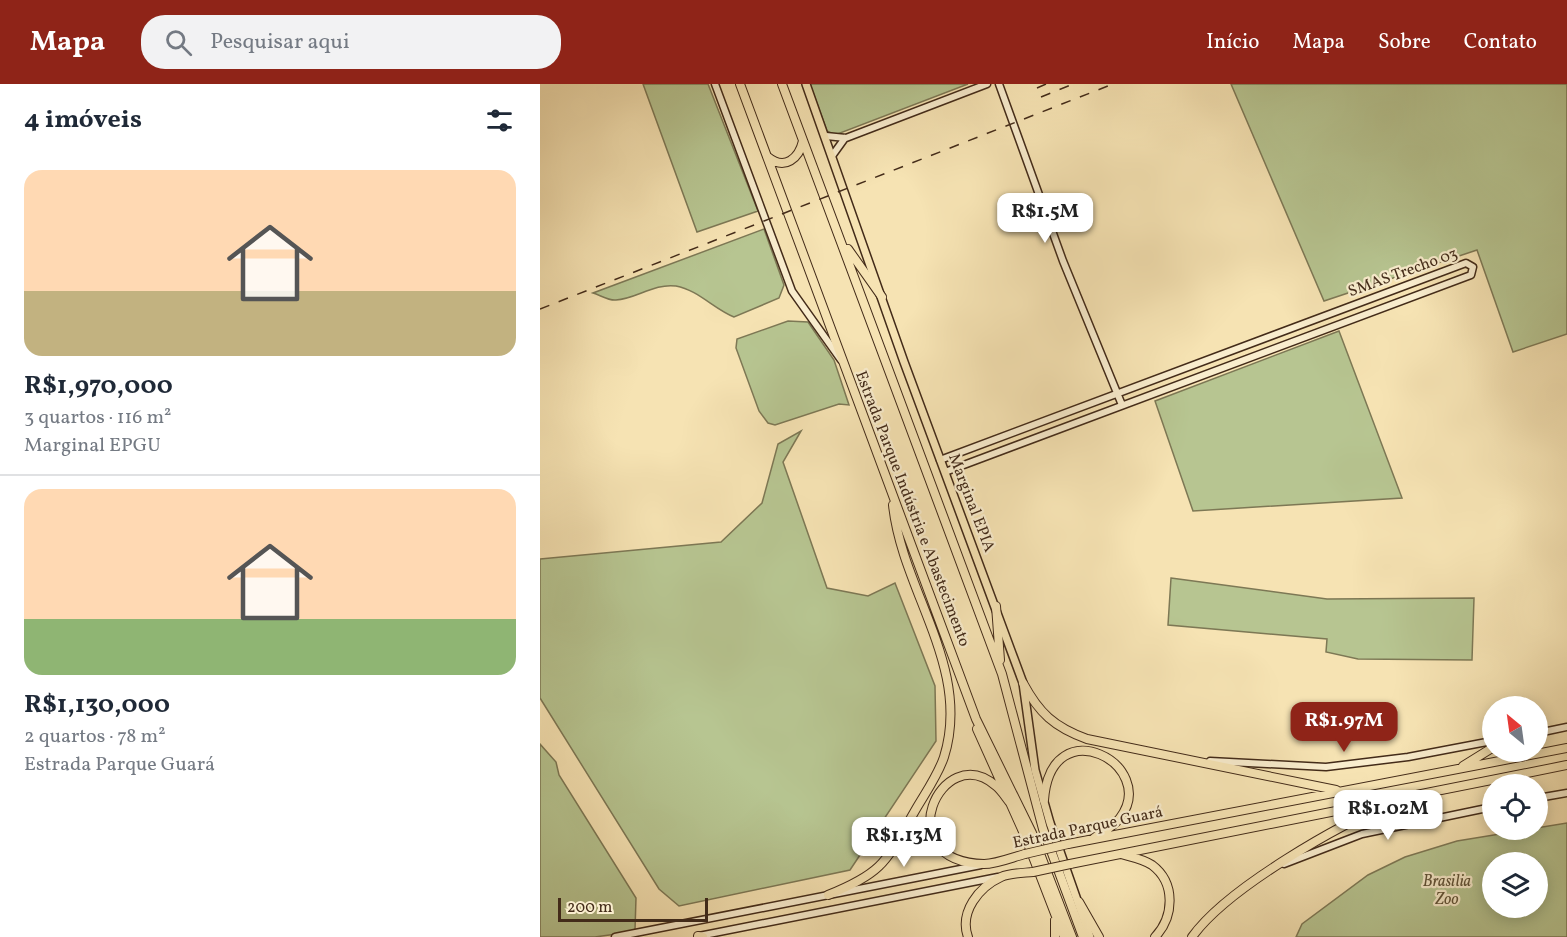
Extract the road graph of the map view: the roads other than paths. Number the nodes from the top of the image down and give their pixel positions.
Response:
1 (715, 84) edge
2 (740, 84) edge
3 (782, 84) edge
4 (806, 84) edge
5 (987, 84) edge
6 (999, 84) edge
7 (826, 136) junction
8 (846, 138) junction
9 (803, 141) junction
10 (766, 155) junction
11 (832, 156) junction
12 (843, 241) junction
13 (882, 297) junction
14 (1209, 359) junction
15 (843, 362) junction
16 (1213, 370) junction
17 (1117, 393) junction
18 (1122, 405) junction
19 (963, 451) junction
20 (940, 460) junction
21 (968, 463) junction
22 (945, 472) junction
23 (892, 495) junction
24 (996, 606) junction
25 (1002, 674) junction
26 (1023, 683) junction
27 (976, 719) junction
28 (1567, 727) edge
29 (1548, 731) edge
30 (1482, 743) edge
31 (1567, 748) edge
32 (1482, 754) edge
33 (1196, 761) junction
34 (1567, 765) edge
35 (1550, 768) junction
36 (1458, 769) junction
37 (1567, 770) edge
38 (1028, 775) junction
39 (1341, 790) junction
40 (1413, 793) junction
41 (1567, 793) edge
42 (1548, 796) edge
43 (1043, 798) junction
44 (1011, 804) junction
45 (1482, 809) edge
46 (1091, 840) junction
47 (1116, 853) junction
48 (985, 864) junction
49 (1280, 865) junction
50 (1001, 876) junction
51 (828, 896) junction
52 (1079, 902) junction
53 (1054, 909) junction
54 (615, 937) edge
55 (699, 937) edge
56 (968, 937) edge
57 (1055, 937) edge
58 (1064, 937) edge
59 (1072, 937) edge
60 (1083, 937) edge
61 (1090, 937) edge
62 (1099, 937) edge
63 (1155, 937) edge
64 (1192, 937) edge

1 - 15 street
2 - 10 highway, Estrada Parque Indústria e Abastecimento
3 - 9 highway, Estrada Parque Indústria e Abastecimento
4 - 7 main road, Marginal EPIA
5 - 8 street
6 - 17 street
7 - 8 street
7 - 11 main road, Marginal EPIA
8 - 11 street
9 - 10 highway
9 - 12 highway, Estrada Parque Indústria e Abastecimento
10 - 15 highway, Estrada Parque Indústria e Abastecimento
11 - 13 main road, Marginal EPIA
12 - 13 highway
12 - 25 highway, Estrada Parque Indústria e Abastecimento
13 - 20 main road, Marginal EPIA
14 - 16 street
14 - 16 street, SMAS Trecho 03
14 - 17 street, SMAS Trecho 03
15 - 23 highway, Estrada Parque Indústria e Abastecimento
16 - 18 street, SMAS Trecho 03
17 - 18 street
17 - 19 street, SMAS Trecho 03
18 - 21 street, SMAS Trecho 03
19 - 20 street, SMAS Trecho 03
19 - 21 street
20 - 22 main road, Marginal EPIA
21 - 22 street, SMAS Trecho 03
22 - 24 main road, Marginal EPIA
23 - 27 highway, Estrada Parque Indústria e Abastecimento
23 - 51 highway
24 - 25 highway
24 - 26 main road, Marginal EPIA
25 - 38 highway, Estrada Parque Indústria e Abastecimento
26 - 33 highway
26 - 43 main road, Marginal EPIA
27 - 44 highway
27 - 59 highway, Estrada Parque Indústria e Abastecimento
28 - 29 street
30 - 33 street
31 - 36 highway, Estrada Parque Guará
32 - 36 highway
33 - 39 highway
34 - 35 highway, Estrada Parque Guará
35 - 37 highway
35 - 40 highway, Estrada Parque Guará
36 - 39 highway, Estrada Parque Guará
38 - 43 highway
38 - 60 highway, Estrada Parque Indústria e Abastecimento
39 - 46 highway, Estrada Parque Guará
40 - 47 highway, Estrada Parque Guará
40 - 49 highway
41 - 42 street
43 - 46 highway
43 - 52 main road, Marginal EPIA
44 - 48 highway
44 - 53 highway
45 - 49 street
46 - 48 highway, Estrada Parque Guará, bridge
47 - 50 highway, Estrada Parque Guará, bridge
47 - 63 highway
48 - 51 street, Estrada Parque Guará
49 - 64 highway
50 - 55 street, Estrada Parque Guará
50 - 56 highway
51 - 54 street, Estrada Parque Guará
52 - 61 main road, Marginal EPIA
52 - 62 highway
53 - 57 highway
53 - 58 highway

